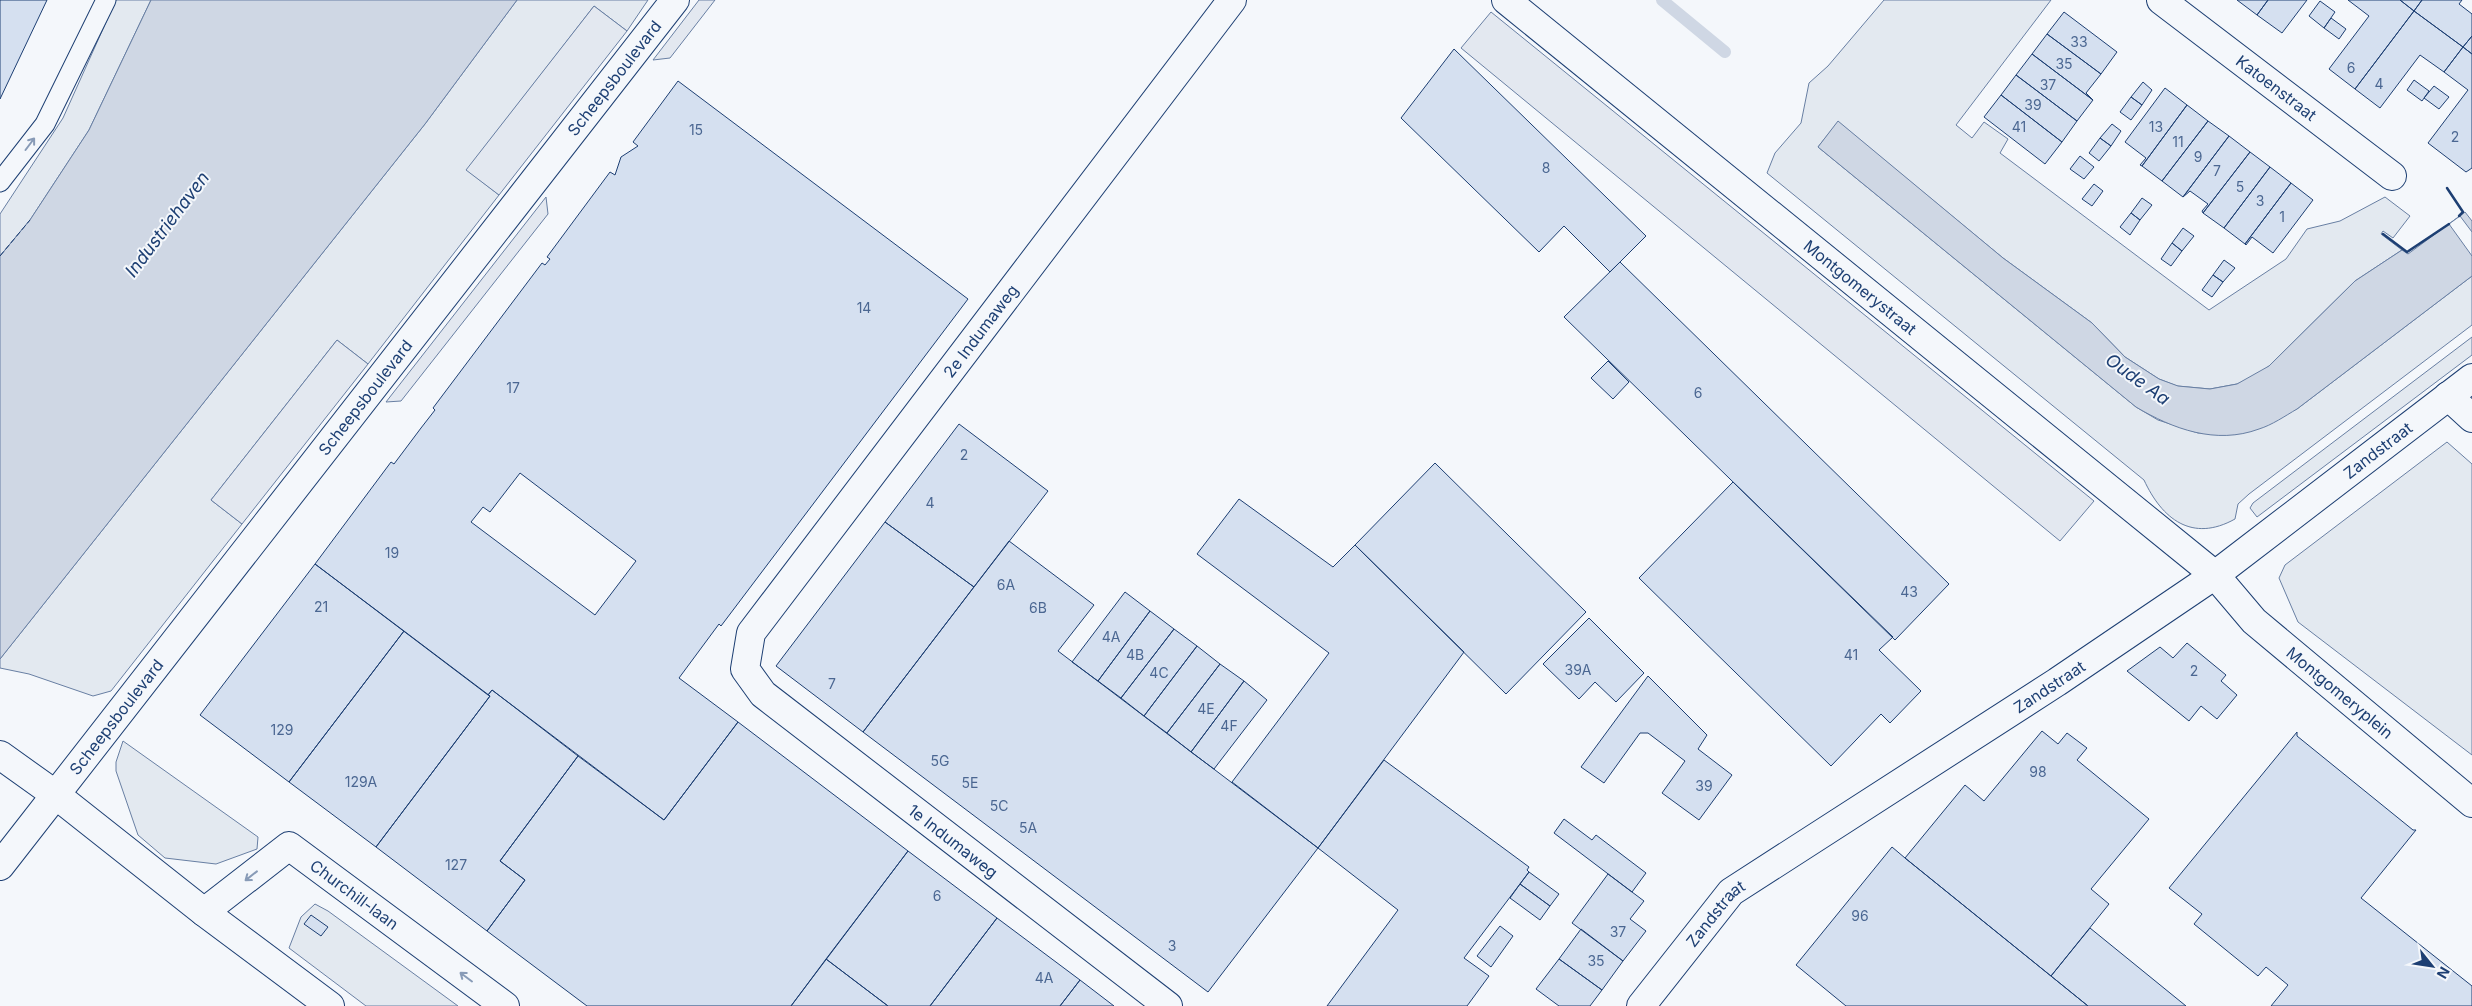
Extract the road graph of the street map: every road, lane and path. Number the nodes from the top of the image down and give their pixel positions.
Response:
1 (106, 0) edge
2 (675, 0) edge
3 (1232, 0) edge
4 (1506, 0) edge
5 (2161, 0) edge
6 (2392, 176) dead end
7 (0, 182) edge
8 (2472, 378) edge
9 (2448, 396) junction
10 (2472, 418) edge
11 (2215, 575) junction
12 (745, 669) joint
13 (0, 756) edge
14 (56, 795) junction
15 (2472, 803) edge
16 (0, 866) edge
17 (204, 912) junction
18 (330, 1006) edge
19 (505, 1006) edge
20 (1168, 1006) edge
21 (1641, 1006) edge

7 -> 1 lane
2 - 14 street, Scheepsboulevard
3 - 12 street, 2e Indumaweg
4 - 11 street, Montgomerystraat
5 - 6 street, Katoenstraat
8 - 9 street, Zandstraat
9 - 10 street
9 - 11 street, Zandstraat
11 - 15 street, Montgomeryplein
11 - 21 street, Zandstraat
12 - 20 street, 1e Indumaweg
13 - 14 street
14 - 16 street, Scheepsboulevard
14 - 17 street
17 - 18 street
19 -> 17 street, Churchill-laan

